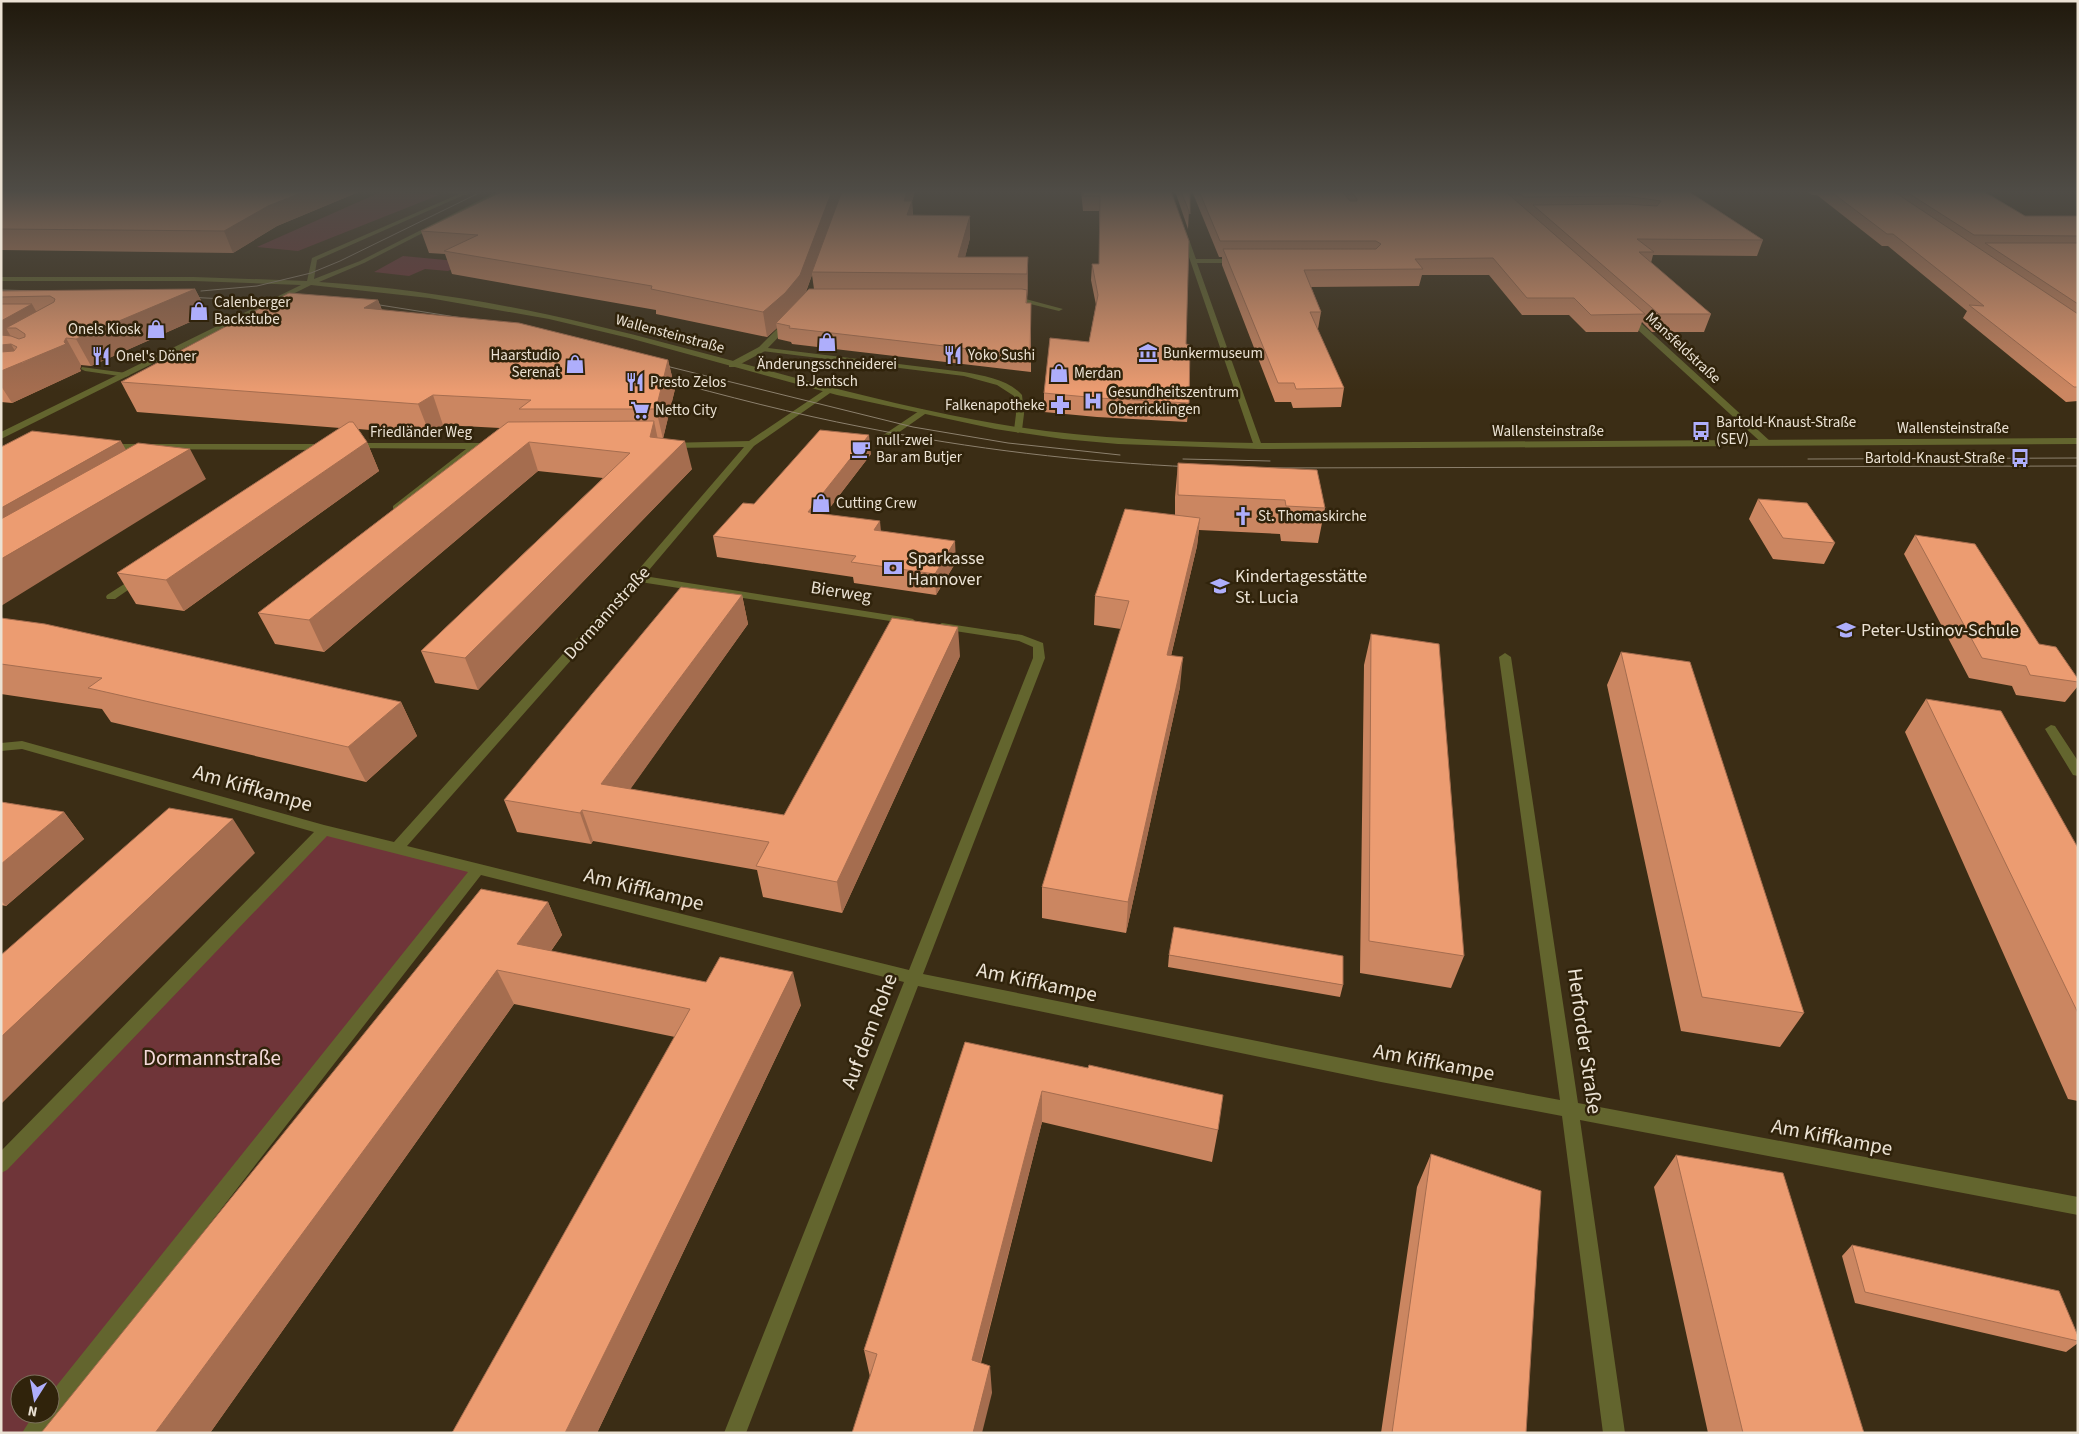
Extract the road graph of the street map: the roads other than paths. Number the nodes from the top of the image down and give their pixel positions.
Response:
1 (319, 258) edge
2 (370, 258) edge
3 (1193, 258) edge
4 (1194, 261) junction
5 (1244, 261) edge
6 (1, 279) edge
7 (310, 283) junction
8 (1003, 300) edge
9 (1060, 309) dead end
10 (1622, 311) edge
11 (794, 317) edge
12 (762, 349) junction
13 (732, 365) junction
14 (85, 369) dead end
15 (126, 375) junction
16 (829, 391) junction
17 (922, 412) junction
18 (1018, 430) junction
19 (1, 436) edge
20 (882, 440) dead end
21 (2078, 441) edge
22 (1767, 443) junction
23 (752, 444) junction
24 (659, 445) edge
25 (475, 446) junction
26 (504, 446) edge
27 (1258, 446) junction
28 (101, 447) edge
29 (189, 447) junction
30 (337, 447) junction
31 (172, 457) edge
32 (316, 458) edge
33 (390, 512) edge
34 (152, 569) edge
35 (637, 578) junction
36 (111, 597) dead end
37 (1039, 645) joint
38 (1505, 657) dead end
39 (2051, 729) dead end
40 (1, 747) edge
41 (2078, 772) edge
42 (324, 830) junction
43 (396, 849) junction
44 (478, 869) junction
45 (913, 978) junction
46 (1570, 1109) junction
47 (1, 1164) edge
48 (2078, 1206) edge
49 (60, 1398) edge
50 (735, 1433) edge
51 (1614, 1433) edge

1 - 7 street
2 - 7 street
3 - 4 street
4 - 5 street
4 - 27 street
6 - 7 street, Wallensteinstraße
7 - 13 street, Wallensteinstraße
7 - 15 street
8 - 9 street
10 - 22 street, Mansfeldstraße
11 - 12 street
12 - 13 street
12 - 18 street
13 - 16 street, Wallensteinstraße
14 - 15 street
15 - 19 street
16 - 17 street, Wallensteinstraße
16 - 23 street, Dormannstraße
17 - 18 street, Wallensteinstraße
17 - 20 street
18 - 27 street, Wallensteinstraße
21 - 22 street, Wallensteinstraße
22 - 27 street, Wallensteinstraße
23 - 24 street
23 - 35 street, Dormannstraße
25 - 26 street, Friedländer Weg
25 - 30 street, Friedländer Weg
25 - 33 street
28 - 29 street, Friedländer Weg
29 - 30 street, Friedländer Weg
29 - 31 street
30 - 32 street
34 - 36 street
35 - 37 street, Bierweg
35 - 43 street, Dormannstraße
37 - 45 street, Auf dem Rohe
38 - 46 street, Herforder Straße
39 - 41 street
40 - 42 street, Am Kiffkampe
42 - 43 street, Am Kiffkampe
42 - 47 street
43 - 44 street, Am Kiffkampe
44 - 45 street, Am Kiffkampe
44 - 49 street
45 - 46 street, Am Kiffkampe
45 - 50 street, Auf dem Rohe
46 - 48 street, Am Kiffkampe
46 - 51 street, Herforder Straße

